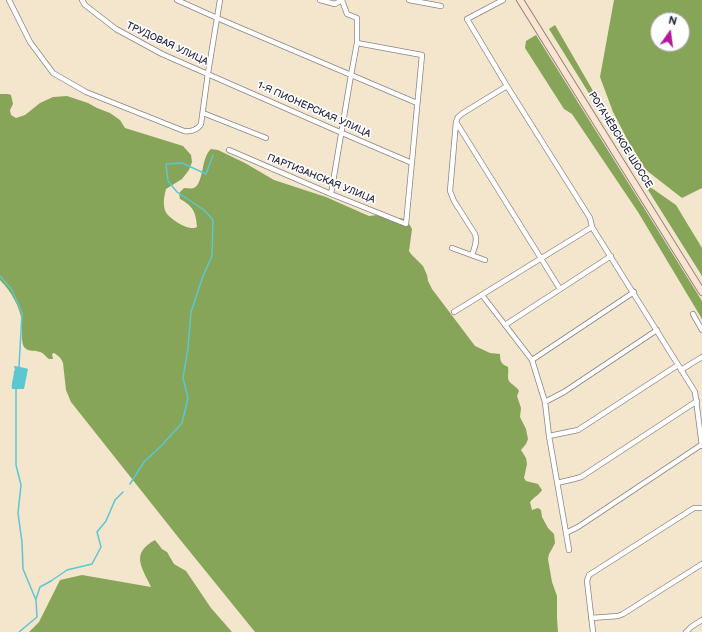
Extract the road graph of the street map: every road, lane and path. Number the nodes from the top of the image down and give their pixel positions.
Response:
1 (9, 0) edge
2 (82, 0) edge
3 (177, 0) edge
4 (220, 0) edge
5 (320, 0) edge
6 (342, 0) edge
7 (409, 0) edge
8 (503, 0) edge
9 (520, 0) edge
10 (441, 6) dead end
11 (217, 18) junction
12 (357, 43) junction
13 (208, 73) junction
14 (351, 75) junction
15 (507, 86) junction
16 (417, 103) junction
17 (203, 113) junction
18 (456, 122) junction
19 (342, 133) junction
20 (266, 138) dead end
21 (229, 150) dead end
22 (412, 163) junction
23 (332, 194) junction
24 (592, 227) junction
25 (452, 248) dead end
26 (472, 255) junction
27 (610, 256) junction
28 (541, 258) junction
29 (485, 260) dead end
30 (560, 289) junction
31 (634, 292) junction
32 (702, 292) edge
33 (482, 295) junction
34 (454, 312) dead end
35 (693, 314) dead end
36 (505, 325) junction
37 (657, 330) junction
38 (702, 330) edge
39 (702, 357) edge
40 (532, 360) junction
41 (678, 365) junction
42 (682, 370) junction
43 (697, 401) junction
44 (545, 402) junction
45 (549, 436) junction
46 (702, 446) edge
47 (557, 482) junction
48 (702, 508) edge
49 (566, 533) junction
50 (569, 550) dead end
51 (702, 564) edge
52 (591, 618) junction
53 (702, 620) edge
54 (692, 630) edge
55 (593, 632) edge
56 (686, 632) edge

1 - 17 street
2 - 13 street, ТРУДОВАЯ УЛИЦА
3 - 11 street
4 - 11 street
5 - 6 street
6 - 12 street
7 - 10 street
8 - 15 street
9 - 32 main road, РОГАЧЁВСКОЕ ШОССЕ
11 - 13 street
11 - 14 street
12 - 14 street
12 - 16 street
13 - 17 street
13 - 19 street, 1-Я ПИОНЕРСКАЯ УЛИЦА
14 - 16 street
14 - 19 street
15 - 18 street
15 - 24 street
16 - 22 street
17 - 20 street
18 - 26 street
18 - 28 street
19 - 22 street, 1-Я ПИОНЕРСКАЯ УЛИЦА
19 - 23 street
21 - 23 street, ПАРТИЗАНСКАЯ УЛИЦА
22 - 23 street, ПАРТИЗАНСКАЯ УЛИЦА
24 - 27 street
24 - 28 street
25 - 26 street
26 - 29 street
27 - 30 street
27 - 31 street
28 - 30 street
28 - 33 street
30 - 36 street
31 - 37 street
31 - 40 street
33 - 34 street
33 - 36 street
35 - 38 street
36 - 40 street
37 - 41 street
37 - 44 street
39 - 42 street
40 - 44 street
41 - 42 street
41 - 45 street
42 - 43 street
43 - 46 street
43 - 47 street
44 - 45 street
45 - 47 street
46 - 49 street
47 - 49 street
48 - 52 street
49 - 50 street
51 - 52 street
52 - 55 street
53 - 54 street
54 - 56 street

